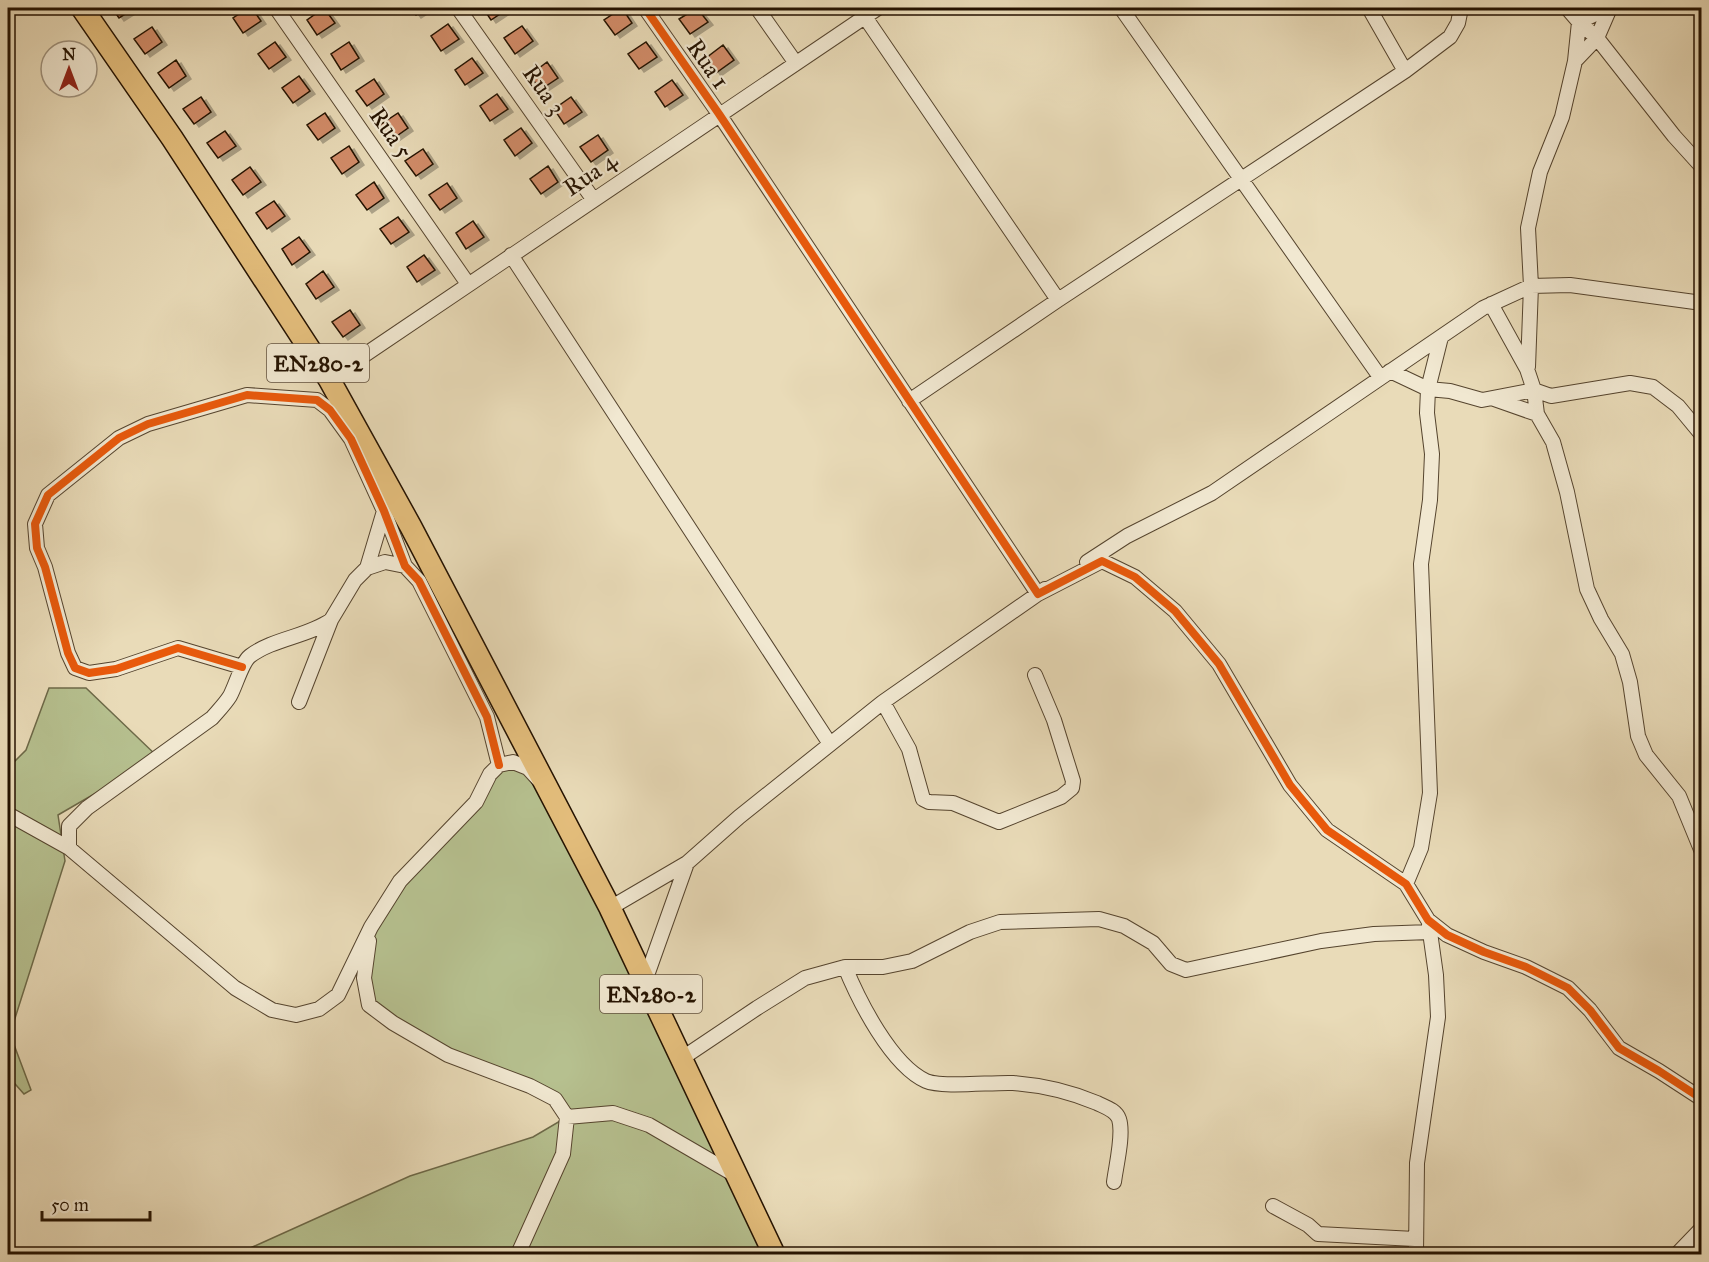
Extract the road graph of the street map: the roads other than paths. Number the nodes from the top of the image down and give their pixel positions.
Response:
1 (82, 8) edge
2 (276, 8) edge
3 (459, 8) edge
4 (645, 8) edge
5 (757, 8) edge
6 (878, 8) edge
7 (1120, 8) edge
8 (1369, 8) edge
9 (1461, 8) edge
10 (1567, 8) edge
11 (1609, 8) edge
12 (865, 17) junction
13 (1579, 22) junction
14 (1597, 38) junction
15 (1575, 61) junction
16 (795, 62) junction
17 (1406, 71) junction
18 (719, 114) junction
19 (1701, 167) edge
20 (1241, 179) junction
21 (593, 199) junction
22 (511, 255) junction
23 (468, 284) junction
24 (1531, 286) junction
25 (1058, 300) junction
26 (1701, 303) edge
27 (1491, 304) junction
28 (1441, 337) junction
29 (1527, 369) junction
30 (1385, 374) junction
31 (329, 379) junction
32 (1428, 389) junction
33 (1534, 390) junction
34 (1494, 399) junction
35 (909, 401) junction
36 (1537, 414) junction
37 (1701, 435) edge
38 (384, 511) junction
39 (405, 566) junction
40 (367, 568) junction
41 (1038, 594) junction
42 (331, 620) junction
43 (242, 667) junction
44 (1035, 675) dead end
45 (299, 702) dead end
46 (883, 702) junction
47 (830, 744) junction
48 (499, 765) junction
49 (548, 789) junction
50 (8, 814) edge
51 (69, 848) junction
52 (1701, 852) edge
53 (687, 863) junction
54 (1406, 884) junction
55 (610, 908) junction
56 (1429, 926) junction
57 (371, 927) junction
58 (845, 967) junction
59 (645, 981) junction
60 (681, 1059) junction
61 (1701, 1099) edge
62 (567, 1117) junction
63 (736, 1176) junction
64 (1114, 1182) dead end
65 (1273, 1206) dead end
66 (1701, 1228) edge
67 (1415, 1239) junction
68 (518, 1254) edge
69 (774, 1254) edge
70 (1416, 1254) edge
71 (1677, 1254) edge

1 - 31 main road, EN280-2
2 - 23 street, Rua 5
3 - 21 street, Rua 3
4 - 18 street, Rua 1
5 - 16 street
6 - 12 street, Rua 4
7 - 20 street
8 - 17 street
9 - 17 street
10 - 13 street
11 - 13 street
11 - 14 street
12 - 16 street, Rua 4
12 - 25 street
13 - 14 street
13 - 15 street
14 - 15 street
14 - 19 street
15 - 24 street
16 - 18 street, Rua 4
17 - 20 street
18 - 21 street, Rua 4
18 - 35 street, Rua 1
20 - 25 street
20 - 30 street
21 - 22 street, Rua 4
22 - 23 street, Rua 4
22 - 47 street
23 - 31 street, Rua 4
24 - 26 street
24 - 27 street
24 - 29 street
25 - 35 street
27 - 28 street
27 - 29 street
28 - 30 street
28 - 32 street
29 - 33 street
30 - 32 street
30 - 41 street
31 - 49 main road, EN280-2
32 - 34 street
32 - 54 street
33 - 34 street
33 - 36 street
33 - 37 street
34 - 36 street
35 - 41 street, Rua 1
36 - 52 street
38 - 39 street
38 - 40 street
38 - 43 street
39 - 40 street
39 - 48 street
40 - 42 street
41 - 46 street
41 - 54 street
42 - 43 street
42 - 45 street
43 - 51 street
44 - 46 street
46 - 47 street
47 - 53 street
48 - 49 street
48 - 57 street
49 - 55 main road, EN280-2
50 - 51 street
51 - 57 street
53 - 55 street
53 - 59 street
54 - 56 street
55 - 59 main road, EN280-2
56 - 58 street
56 - 61 street
56 - 67 street
57 - 62 street
58 - 60 street
58 - 64 street
59 - 60 main road, EN280-2
60 - 63 main road, EN280-2
62 - 63 street
62 - 68 street
63 - 69 main road, EN280-2
65 - 67 street
66 - 71 street
67 - 70 street

